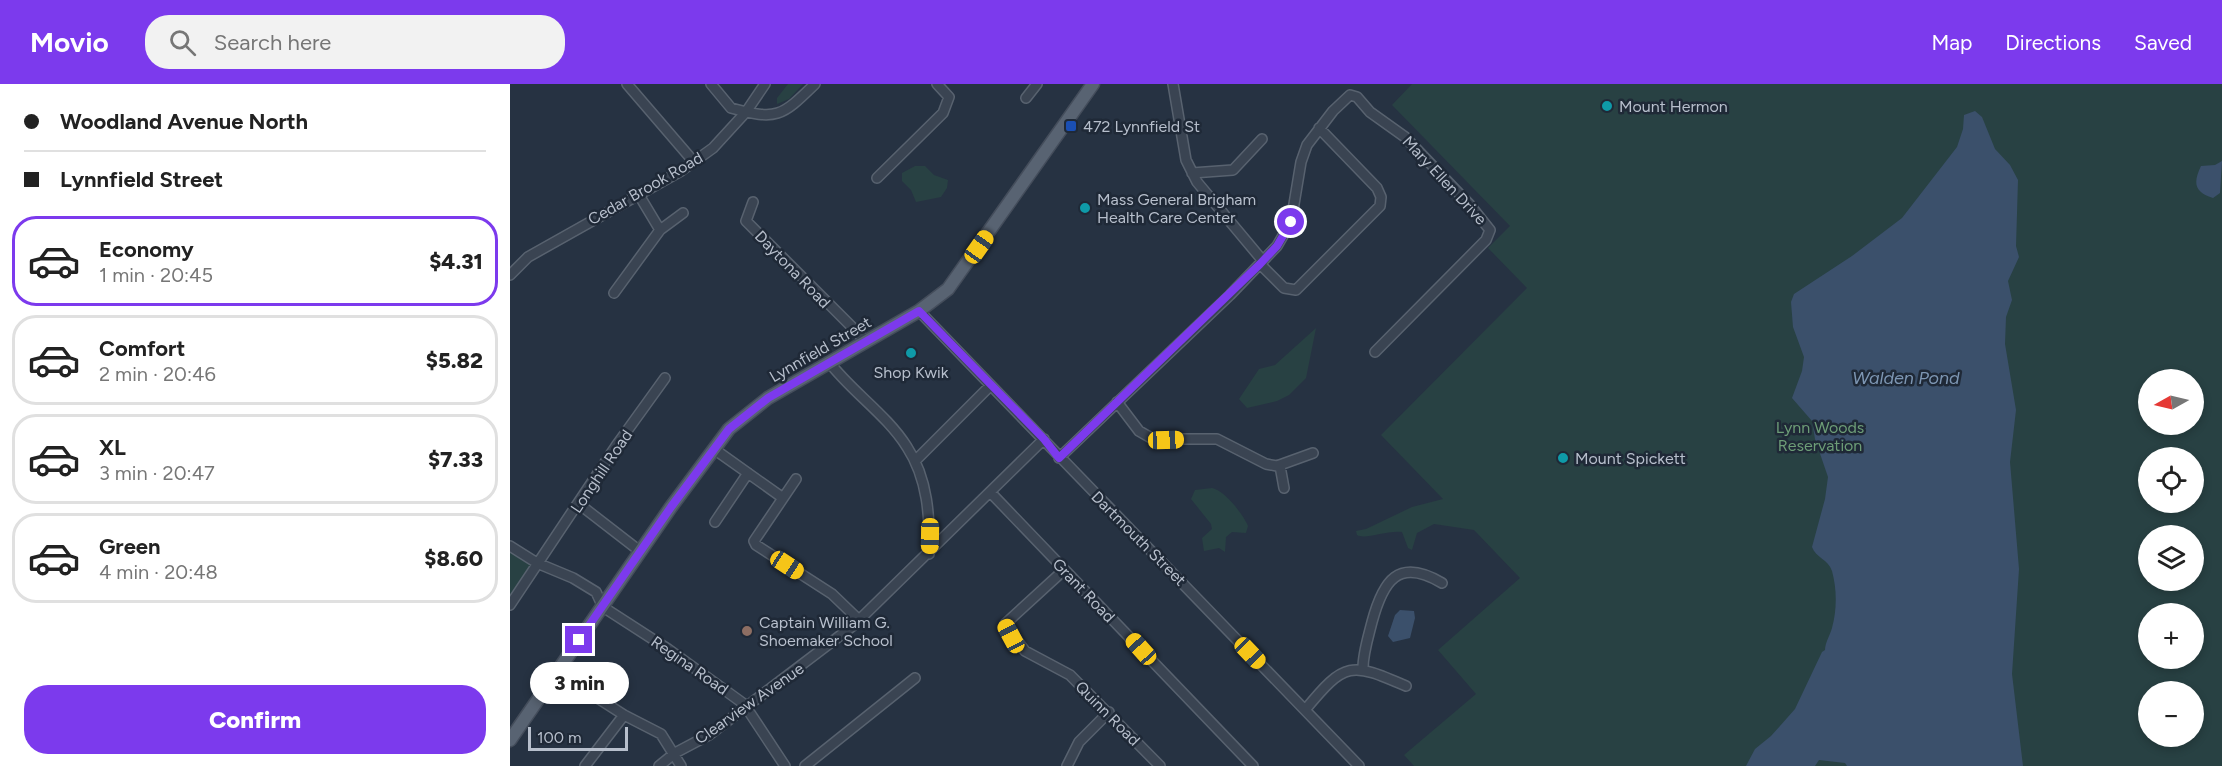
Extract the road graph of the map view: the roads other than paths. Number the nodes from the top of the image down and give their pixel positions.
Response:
1 (627, 84) edge
2 (711, 84) edge
3 (765, 84) edge
4 (815, 84) edge
5 (937, 84) edge
6 (1037, 84) edge
7 (1093, 84) edge
8 (1173, 84) edge
9 (1026, 98) dead end
10 (746, 112) junction
11 (1319, 128) junction
12 (1262, 140) dead end
13 (694, 162) junction
14 (1192, 173) junction
15 (877, 178) dead end
16 (639, 195) junction
17 (753, 202) dead end
18 (683, 213) dead end
19 (660, 230) junction
20 (1262, 263) junction
21 (510, 275) edge
22 (614, 293) dead end
23 (919, 311) junction
24 (866, 341) junction
25 (1375, 352) dead end
26 (829, 362) junction
27 (665, 378) dead end
28 (990, 386) junction
29 (1117, 402) junction
30 (1044, 439) junction
31 (714, 449) junction
32 (1313, 453) dead end
33 (1059, 458) junction
34 (915, 460) junction
35 (1280, 466) junction
36 (747, 473) junction
37 (796, 479) dead end
38 (1284, 488) dead end
39 (991, 493) junction
40 (783, 498) junction
41 (579, 504) junction
42 (715, 522) dead end
43 (510, 546) edge
44 (641, 552) junction
45 (929, 554) junction
46 (537, 563) junction
47 (1064, 570) junction
48 (1442, 584) dead end
49 (510, 605) edge
50 (603, 606) junction
51 (859, 620) junction
52 (1363, 668) junction
53 (557, 672) junction
54 (915, 678) dead end
55 (1406, 686) dead end
56 (746, 707) junction
57 (1305, 710) junction
58 (1109, 712) junction
59 (624, 715) junction
60 (510, 740) edge
61 (675, 753) junction
62 (585, 766) edge
63 (659, 766) edge
64 (681, 766) edge
65 (785, 766) edge
66 (805, 766) edge
67 (1066, 766) edge
68 (1160, 766) edge
69 (1253, 766) edge
70 (1359, 766) edge

1 - 13 street
2 - 10 street
3 - 10 street, Cedar Brook Road
4 - 10 street
5 - 15 street
6 - 9 street
7 - 23 main road, Lynnfield Street
8 - 14 street
10 - 13 street, Cedar Brook Road
11 - 20 street
11 - 20 street
11 - 25 street, Mary Ellen Drive
12 - 14 street
13 - 16 street, Cedar Brook Road
14 - 20 street
16 - 19 street
16 - 21 street, Cedar Brook Road
17 - 24 street, Daytona Road
18 - 19 street
19 - 22 street
20 - 29 street
23 - 24 main road, Lynnfield Street
23 - 28 street, Dartmouth Street
24 - 26 main road, Lynnfield Street
26 - 31 main road, Lynnfield Street
26 - 34 street
27 - 41 street, Longhill Road
28 - 30 street, Dartmouth Street
28 - 34 street
29 - 33 street
29 - 35 street
30 - 33 street, Dartmouth Street
30 - 39 street, Clearview Avenue
31 - 36 street
31 - 44 main road, Lynnfield Street
32 - 35 street
33 - 57 street, Dartmouth Street
34 - 45 street
35 - 38 street
36 - 40 street
36 - 42 street
37 - 40 street
39 - 45 street, Clearview Avenue
39 - 47 street, Grant Road
40 - 51 street
41 - 44 street
41 - 46 street, Longhill Road
43 - 46 street, Regina Road
44 - 50 main road, Lynnfield Street
45 - 51 street, Clearview Avenue
46 - 49 street, Longhill Road
46 - 50 street, Regina Road
47 - 58 street, Quinn Road
47 - 69 street, Grant Road
48 - 52 street
50 - 53 main road, Lynnfield Street
50 - 56 street, Regina Road
51 - 56 street, Clearview Avenue
52 - 55 street
52 - 57 street
53 - 59 street
53 - 60 main road, Lynnfield Street
54 - 66 street
56 - 61 street, Clearview Avenue
56 - 65 street, Regina Road
57 - 70 street, Dartmouth Street
58 - 67 street
58 - 68 street, Quinn Road
59 - 61 street
59 - 62 street
61 - 63 street, Clearview Avenue
61 - 64 street

